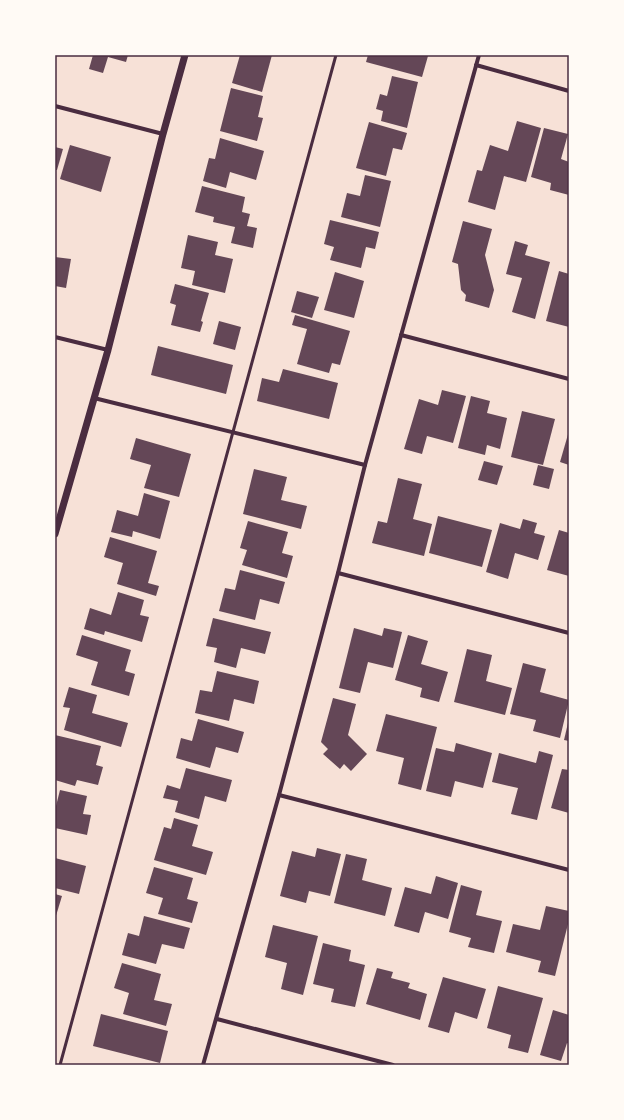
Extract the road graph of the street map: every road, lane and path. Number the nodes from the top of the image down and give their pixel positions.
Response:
1 (186, 55) edge
2 (336, 55) edge
3 (479, 55) edge
4 (476, 65) junction
5 (569, 91) edge
6 (55, 106) edge
7 (163, 134) junction
8 (401, 335) junction
9 (55, 337) edge
10 (108, 350) junction
11 (569, 379) edge
12 (93, 398) junction
13 (232, 432) junction
14 (365, 465) junction
15 (55, 534) edge
16 (338, 573) junction
17 (569, 633) edge
18 (279, 795) junction
19 (569, 870) edge
20 (217, 1019) junction
21 (60, 1065) edge
22 (203, 1065) edge
23 (393, 1065) edge

1 - 7 street
2 - 13 lane
3 - 4 street
4 - 5 street
4 - 8 street
6 - 7 street
7 - 10 street
8 - 11 street
8 - 14 street
9 - 10 street
10 - 12 street
12 - 13 street
12 - 15 street
13 - 14 street
13 - 21 lane
14 - 16 street
16 - 17 street
16 - 18 street
18 - 19 street
18 - 20 street
20 - 22 street
20 - 23 street

